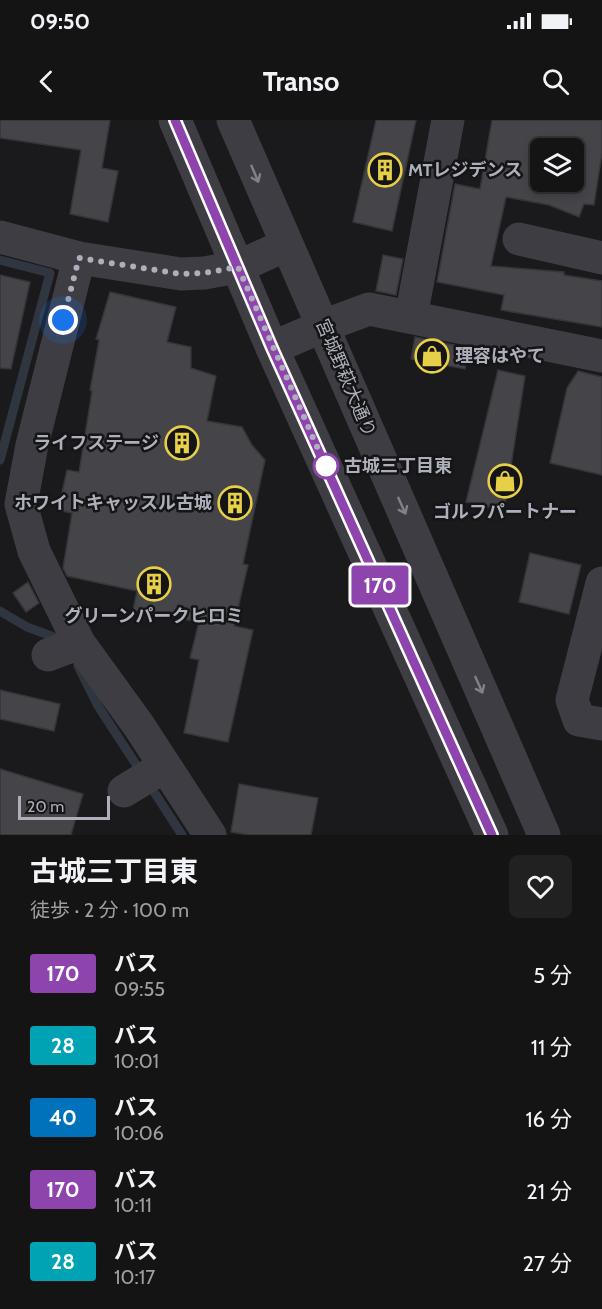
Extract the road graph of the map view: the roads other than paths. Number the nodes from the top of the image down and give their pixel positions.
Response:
1 (175, 120) edge
2 (232, 120) edge
3 (448, 120) edge
4 (0, 237) edge
5 (519, 239) dead end
6 (286, 245) junction
7 (79, 258) junction
8 (602, 258) edge
9 (238, 267) junction
10 (411, 317) junction
11 (323, 326) junction
12 (272, 348) junction
13 (602, 356) edge
14 (602, 583) edge
15 (79, 643) junction
16 (48, 655) dead end
17 (602, 724) edge
18 (165, 766) junction
19 (124, 791) dead end
20 (532, 805) junction
21 (490, 832) edge
22 (210, 835) edge
23 (544, 835) edge
24 (564, 835) edge

1 - 9 street
2 -> 6 street, 宮城野萩大通り
3 - 10 street
4 - 7 street
5 - 8 street
6 - 9 street
6 - 11 street, 宮城野萩大通り
7 - 9 street
7 - 15 street
9 - 12 street
10 - 11 street
10 - 13 street
11 - 12 street
11 -> 20 street, 宮城野萩大通り
12 - 21 street
14 - 17 street
15 - 16 street
15 - 18 street
18 - 19 street
18 - 22 street
20 - 23 street, 宮城野萩大通り
20 - 24 street

